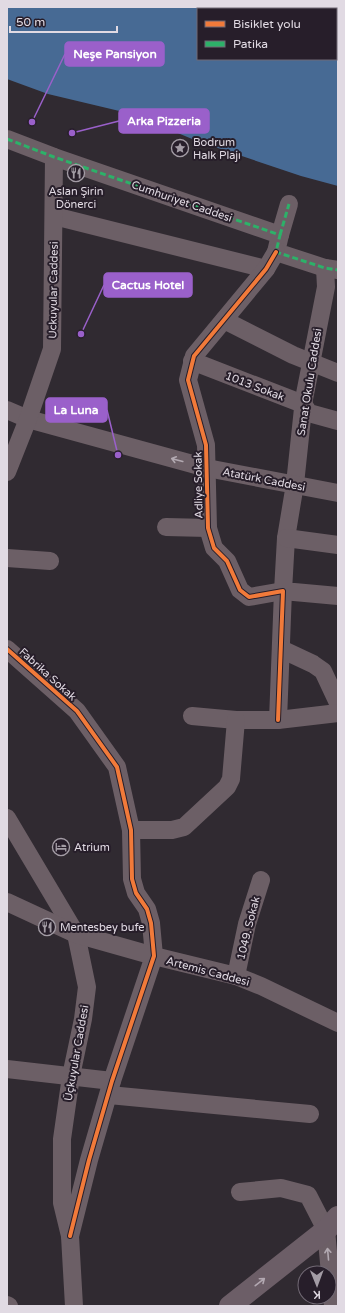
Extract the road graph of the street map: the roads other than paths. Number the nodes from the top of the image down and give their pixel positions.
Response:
1 (7, 139) edge
2 (54, 157) junction
3 (289, 204) dead end
4 (54, 216) junction
5 (280, 235) junction
6 (276, 252) junction
7 (266, 269) junction
8 (332, 269) edge
9 (224, 320) junction
10 (192, 361) junction
11 (312, 363) junction
12 (338, 373) edge
13 (303, 404) junction
14 (7, 410) edge
15 (28, 419) junction
16 (338, 421) edge
17 (207, 468) junction
18 (7, 472) edge
19 (294, 484) junction
20 (338, 493) edge
21 (166, 527) dead end
22 (208, 528) junction
23 (286, 538) junction
24 (338, 545) edge
25 (7, 558) edge
26 (50, 561) dead end
27 (283, 591) junction
28 (338, 596) edge
29 (7, 649) edge
30 (281, 649) junction
31 (338, 703) edge
32 (338, 712) edge
33 (192, 716) dead end
34 (236, 720) junction
35 (278, 720) junction
36 (7, 818) edge
37 (131, 830) junction
38 (261, 880) dead end
39 (7, 902) edge
40 (76, 934) junction
41 (154, 956) junction
42 (236, 976) junction
43 (338, 1023) edge
44 (7, 1070) edge
45 (71, 1076) junction
46 (111, 1088) junction
47 (310, 1114) dead end
48 (240, 1192) dead end
49 (332, 1223) edge
50 (70, 1236) junction
51 (74, 1306) edge
52 (230, 1306) edge
53 (333, 1306) edge

1 - 2 street, Cumhuriyet Caddesi
2 - 4 street, Uckuyular Caddesi
2 - 5 street, Cumhuriyet Caddesi
3 - 5 street
4 - 7 street
4 - 15 street, Uckuyular Caddesi
5 - 6 street
6 - 7 street, Adliye Sokak
6 - 8 street
7 - 9 street, Adliye Sokak
8 - 11 street, Sanat Okulu Caddesi
9 - 10 street, Adliye Sokak
9 - 11 street
10 - 13 street, 1013 Sokak
10 - 17 street, Adliye Sokak
11 - 12 street
11 - 13 street, Sanat Okulu Caddesi
13 - 16 street, 1013 Sokak
13 - 19 street, Sanat Okulu Caddesi
14 - 15 street, Atatürk Caddesi
17 -> 15 street, Atatürk Caddesi
15 - 18 street
17 - 19 street, Atatürk Caddesi
17 - 22 street, Adliye Sokak
19 - 20 street, Atatürk Caddesi
19 - 23 street, Sanat Okulu Caddesi
21 - 22 street, Adliye Sokak
22 - 27 street, Adliye Sokak
23 - 24 street
23 - 27 street, Sanat Okulu Caddesi
25 - 26 street
27 - 28 street, Adliye Sokak
27 - 30 street
29 - 37 street, Fabrika Sokak
30 - 31 street
30 - 35 street
32 - 35 street
33 - 34 street
34 - 35 street
34 - 37 street
36 - 40 street, Üçkuyular Caddesi
37 - 41 street, Fabrika Sokak
38 - 42 street, 1049. Sokak
39 - 40 street, Artemis Caddesi
40 - 41 street, Artemis Caddesi
40 - 45 street, Üçkuyular Caddesi
41 - 42 street, Artemis Caddesi
41 - 46 street
42 - 43 street, Artemis Caddesi
44 - 45 street
45 - 46 street
45 - 50 street, Üçkuyular Caddesi
46 - 47 street
46 - 50 street
48 - 49 street
52 -> 49 main road
53 -> 49 street
50 - 51 street, Üçkuyular Caddesi

